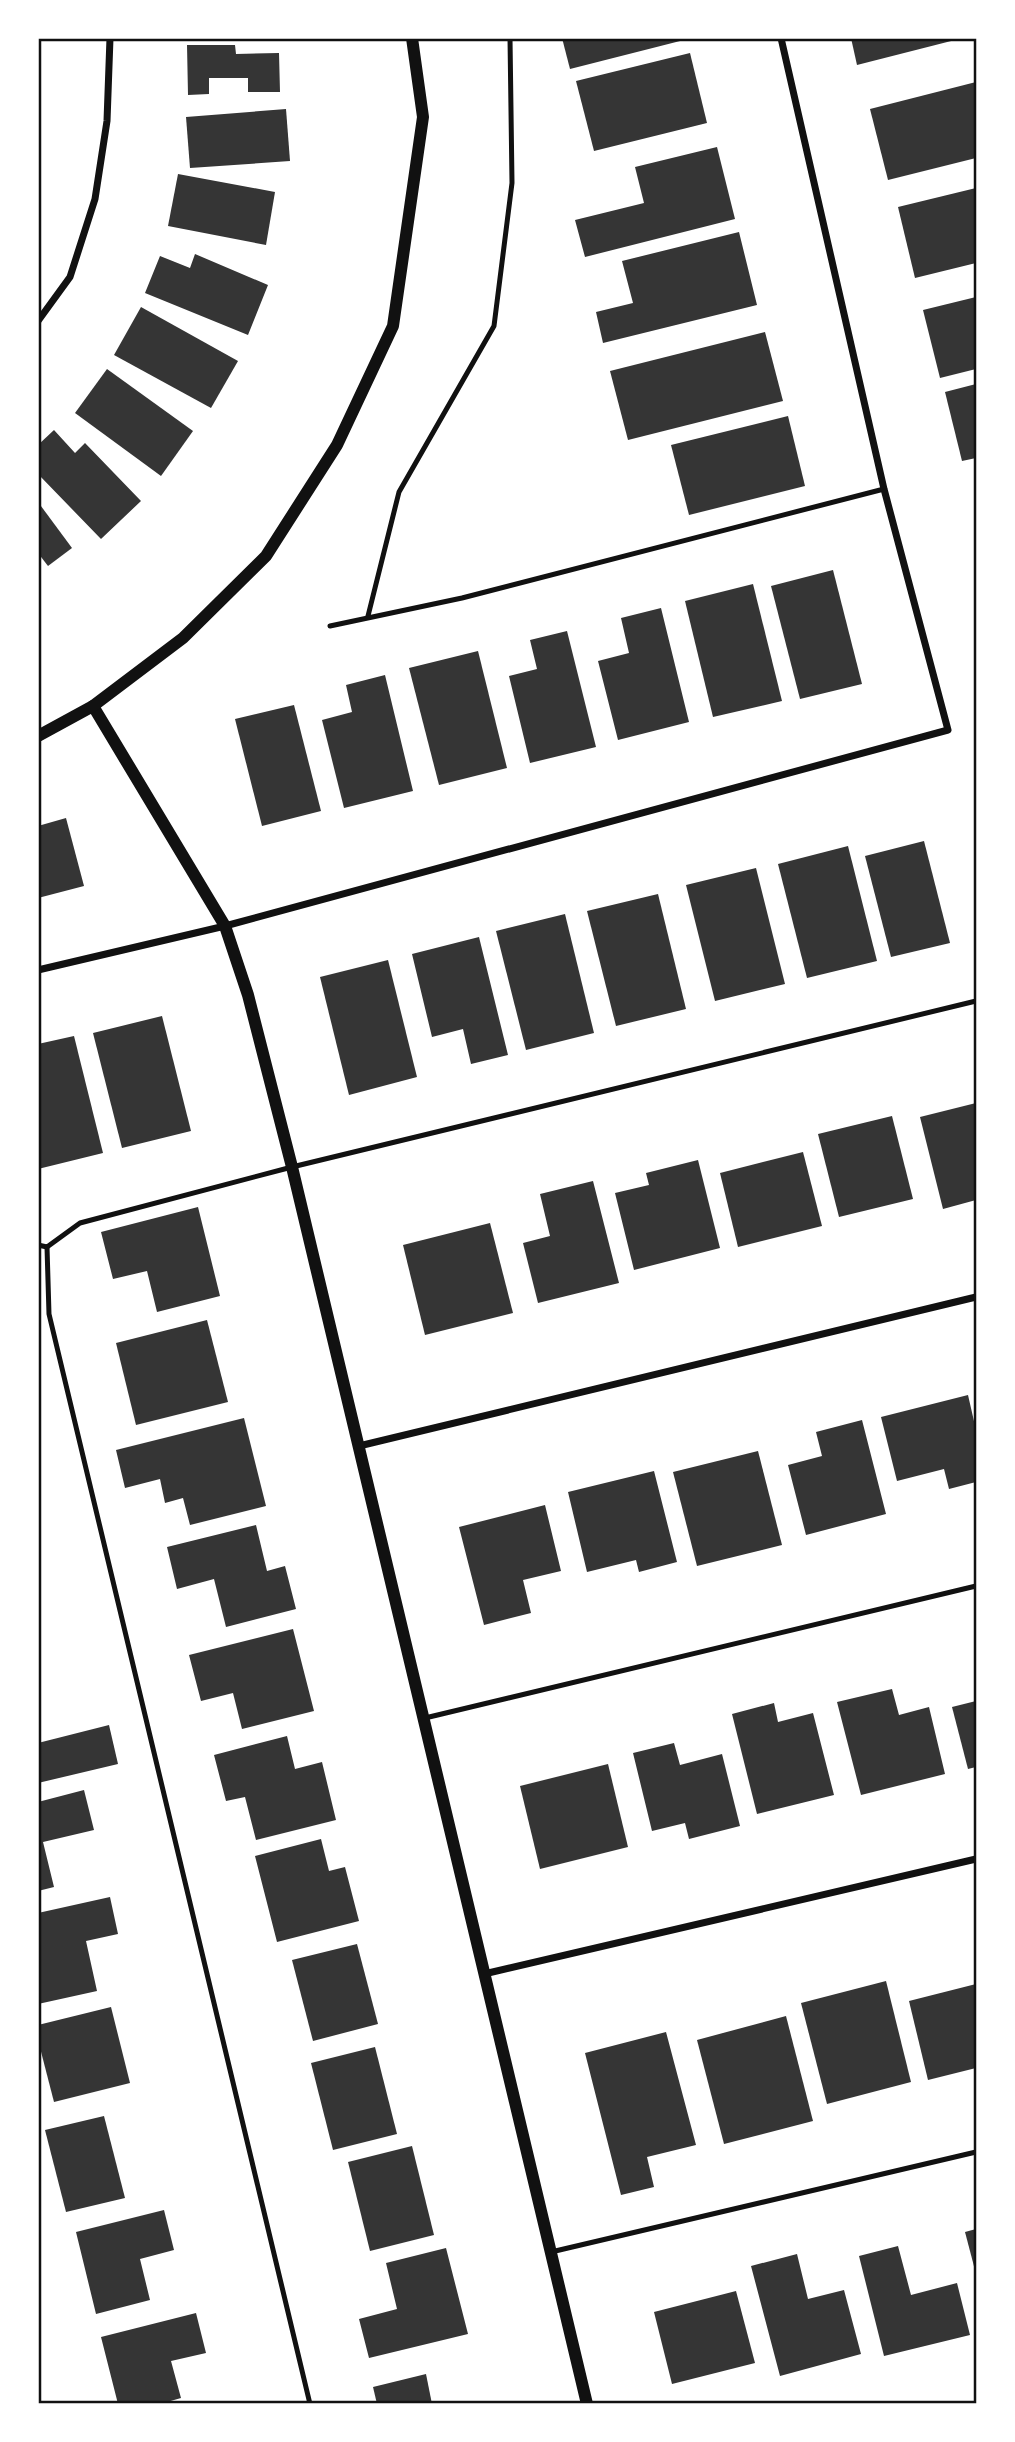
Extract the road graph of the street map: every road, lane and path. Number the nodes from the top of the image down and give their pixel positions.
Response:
1 (110, 38) edge
2 (412, 38) edge
3 (510, 38) edge
4 (781, 38) edge
5 (38, 321) edge
6 (884, 489) junction
7 (368, 616) junction
8 (330, 626) dead end
9 (93, 706) junction
10 (38, 736) edge
11 (225, 926) junction
12 (38, 970) edge
13 (976, 1001) edge
14 (292, 1167) junction
15 (38, 1245) edge
16 (47, 1247) junction
17 (976, 1297) edge
18 (359, 1446) junction
19 (976, 1586) edge
20 (424, 1718) junction
21 (976, 1859) edge
22 (484, 1974) junction
23 (976, 2152) edge
24 (551, 2252) junction
25 (310, 2403) edge
26 (587, 2403) edge

1 - 5 street
2 - 9 street
3 - 7 lane
4 - 6 street
6 - 7 lane
6 - 11 street
7 - 8 lane
9 - 10 street
9 - 11 street
11 - 12 street
11 - 14 street
13 - 14 lane
14 - 16 lane
14 - 18 street
15 - 16 lane
16 - 25 lane
17 - 18 street
18 - 20 street
19 - 20 lane
20 - 22 street
21 - 22 street
22 - 24 street
23 - 24 lane
24 - 26 street

